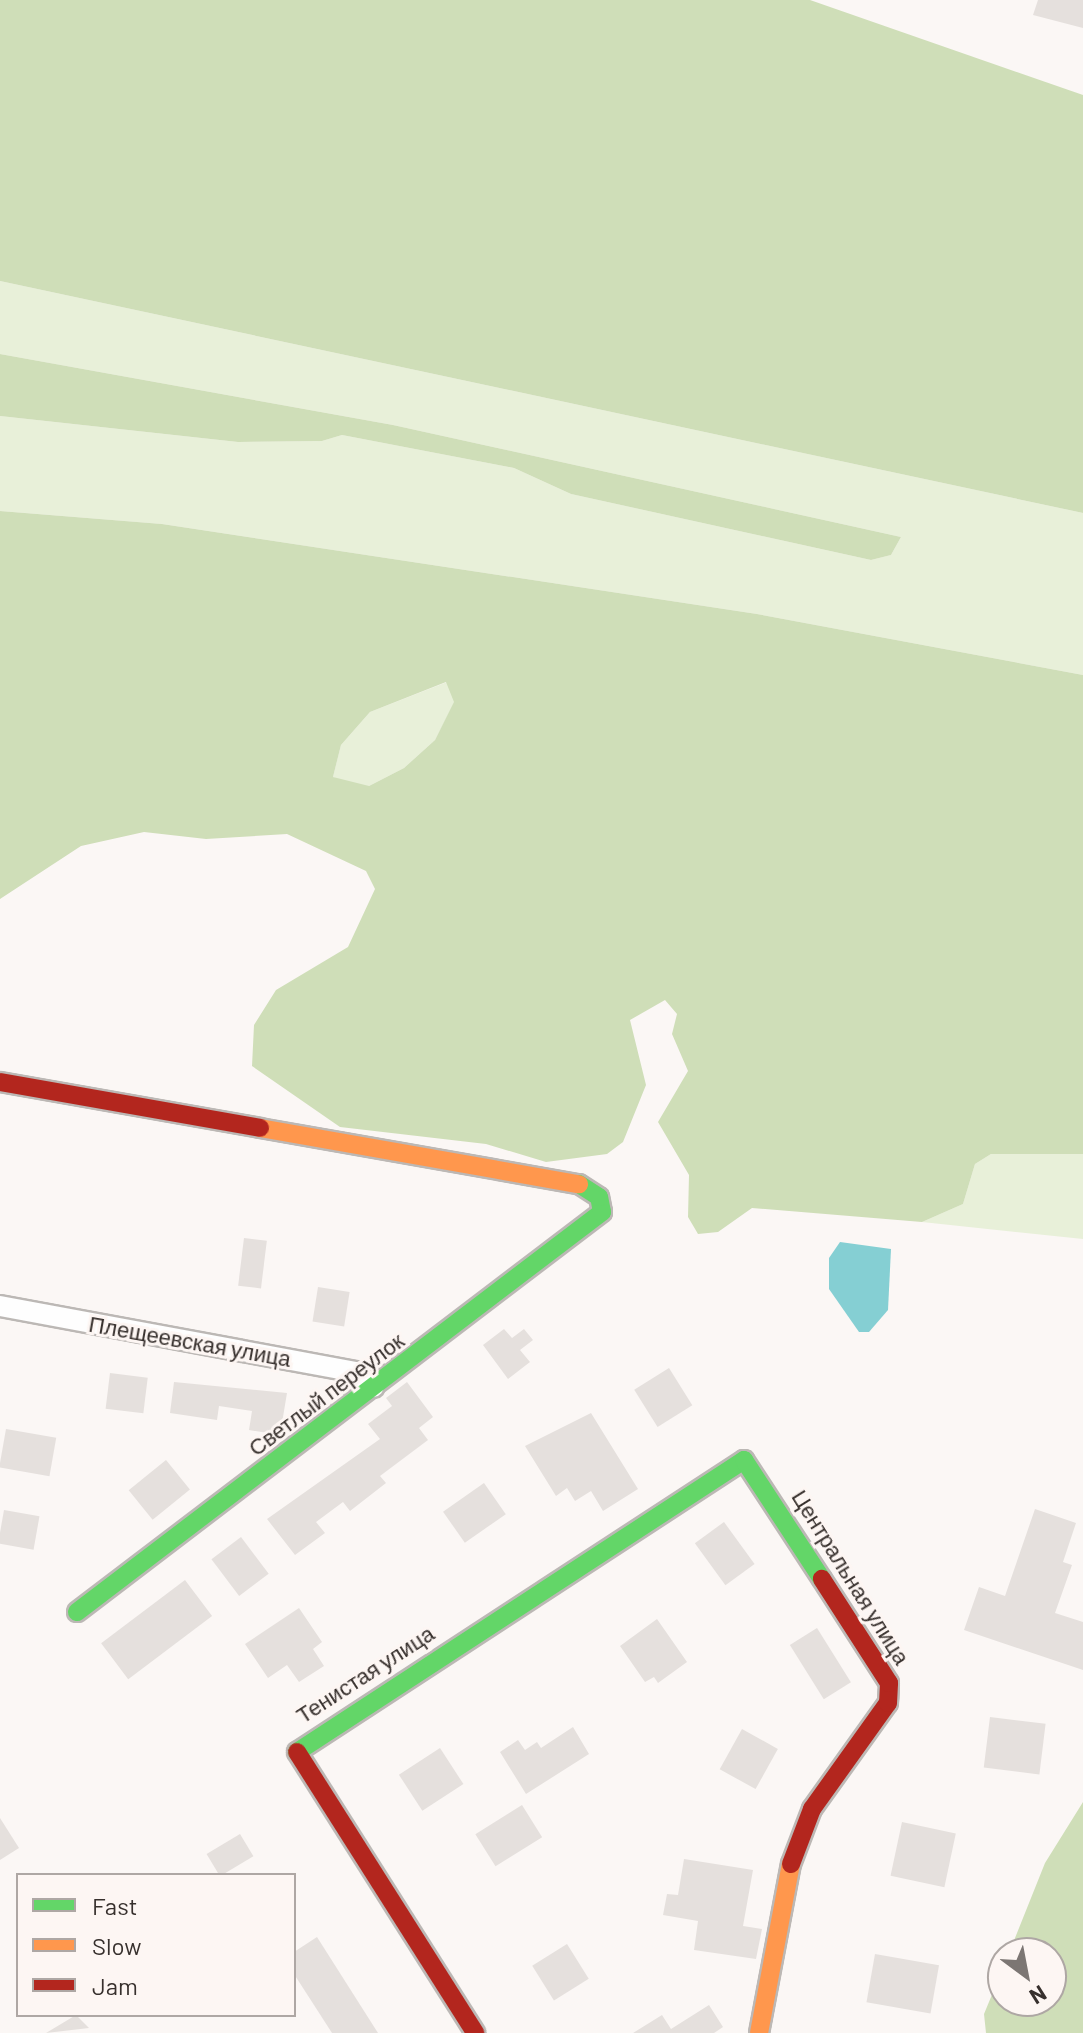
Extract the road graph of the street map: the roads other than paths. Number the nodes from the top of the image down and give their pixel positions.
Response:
1 (0, 1082) edge
2 (0, 1306) edge
3 (374, 1387) junction
4 (744, 1460) joint
5 (77, 1612) dead end
6 (475, 2033) edge
7 (759, 2033) edge

1 - 3 street, Светлый переулок
2 - 3 street, Плещеевская улица
3 - 5 street, Светлый переулок
4 - 6 street, Тенистая улица
4 - 7 street, Центральная улица

